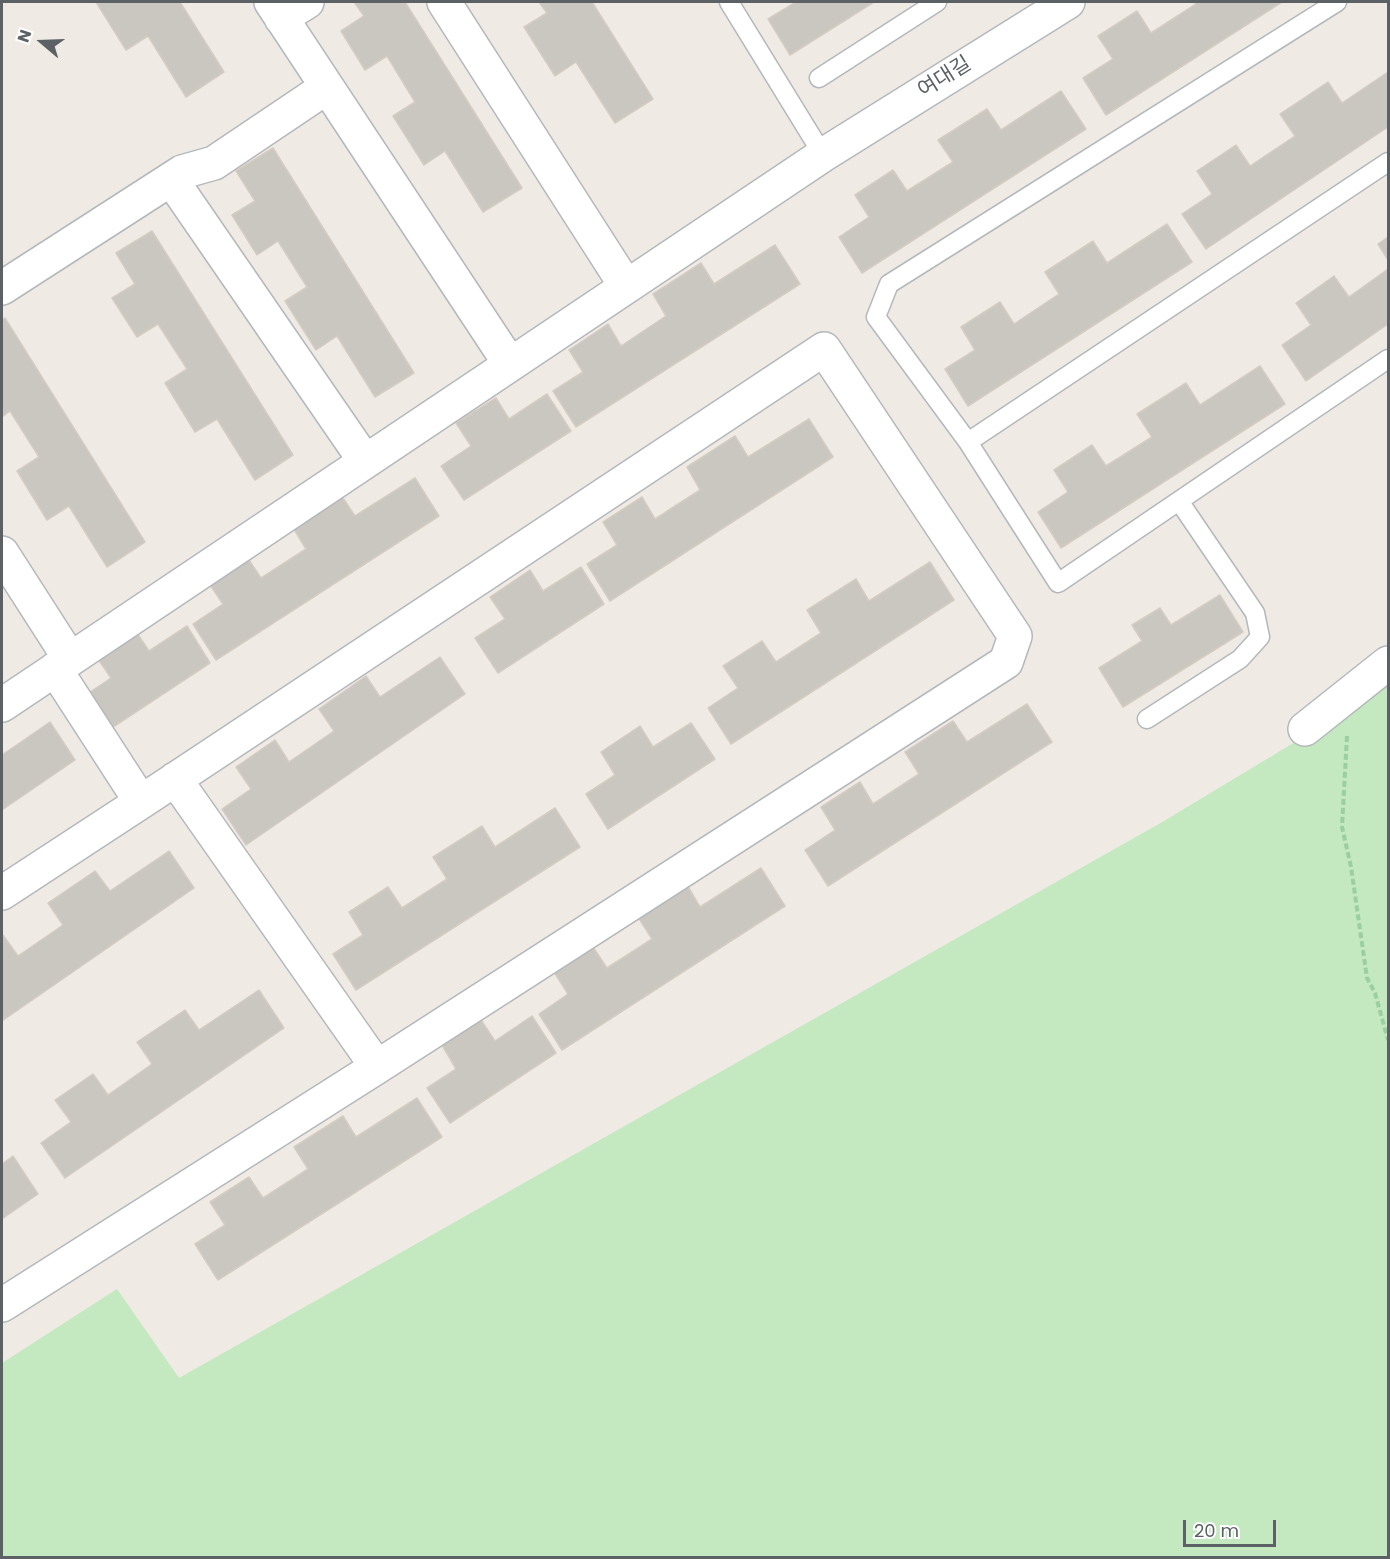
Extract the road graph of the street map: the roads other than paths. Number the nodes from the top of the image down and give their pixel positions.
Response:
1 (444, 2) edge
2 (729, 2) edge
3 (937, 2) edge
4 (1068, 2) edge
5 (1337, 2) edge
6 (286, 7) edge
7 (819, 78) dead end
8 (327, 87) junction
9 (823, 155) junction
10 (1389, 162) edge
11 (171, 179) junction
12 (626, 286) junction
13 (2, 288) edge
14 (1389, 359) edge
15 (510, 364) junction
16 (968, 442) junction
17 (365, 461) junction
18 (1179, 501) junction
19 (2, 553) edge
20 (1389, 663) edge
21 (62, 664) junction
22 (2, 705) edge
23 (1148, 719) dead end
24 (1305, 729) dead end
25 (174, 779) junction
26 (141, 802) junction
27 (2, 893) edge
28 (377, 1067) junction
29 (2, 1305) edge

1 - 12 street
2 - 9 lane
3 - 7 lane
4 - 9 street, 여대길
5 - 16 lane
6 - 8 street
8 - 11 street
8 - 15 street
9 - 12 street, 여대길
10 - 16 lane
11 - 13 street
11 - 17 street
12 - 15 street, 여대길
14 - 18 lane
15 - 17 street, 여대길
16 - 18 lane
17 - 21 street, 여대길
18 - 23 lane
19 - 21 street
20 - 24 street
21 - 22 street, 여대길
21 - 26 street
25 - 26 street
25 - 28 street
25 - 28 street
26 - 27 street
28 - 29 street

